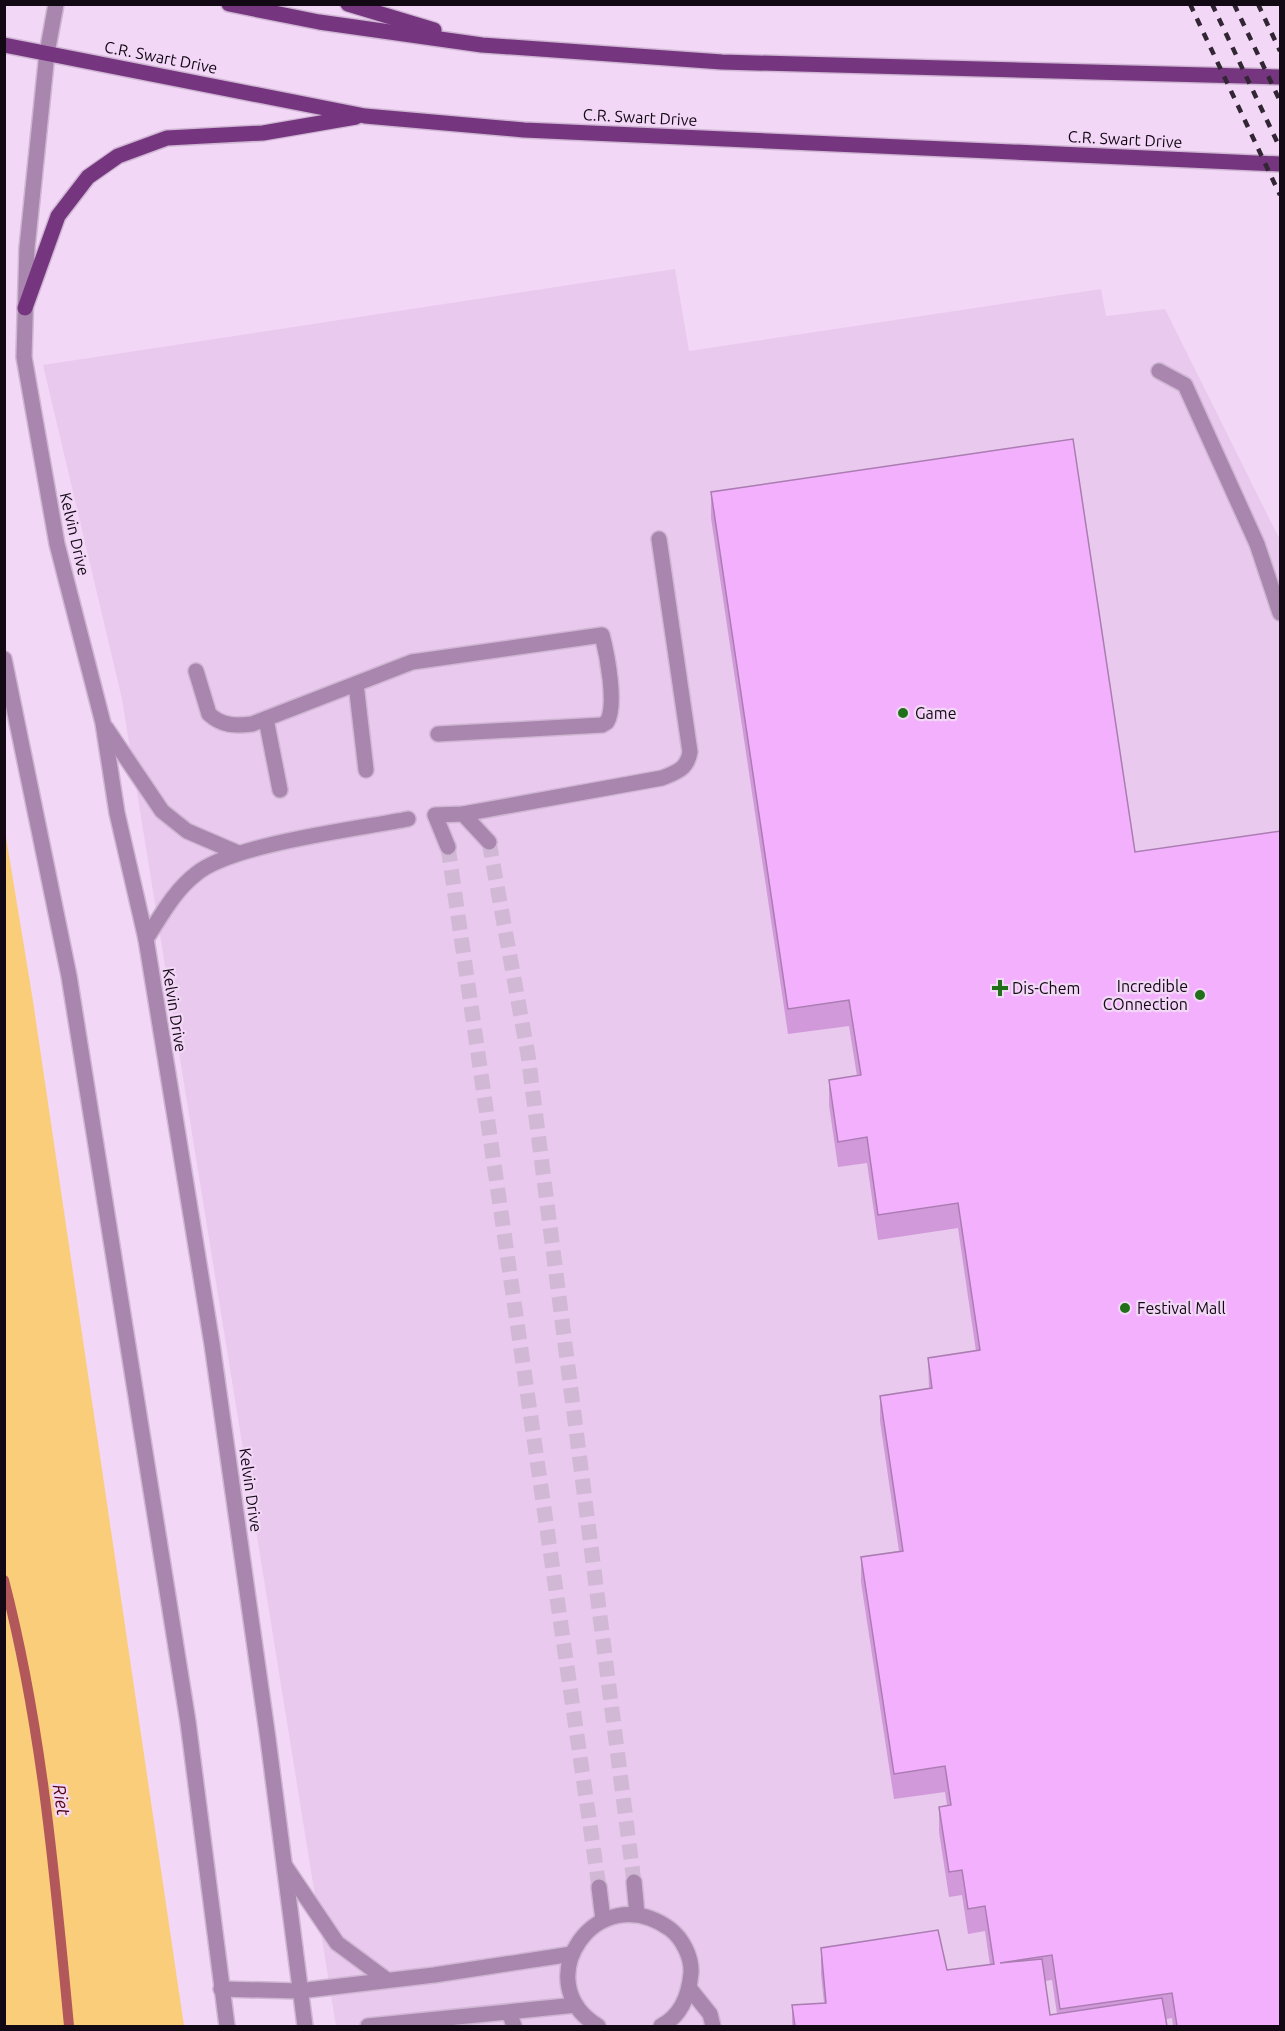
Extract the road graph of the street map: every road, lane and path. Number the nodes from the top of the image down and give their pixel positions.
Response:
1 (56, 4) edge
2 (229, 4) edge
3 (348, 4) edge
4 (4, 45) edge
5 (482, 45) junction
6 (47, 53) junction
7 (1281, 77) edge
8 (365, 116) junction
9 (1281, 164) edge
10 (26, 308) junction
11 (1159, 371) dead end
12 (659, 538) dead end
13 (1281, 613) edge
14 (4, 659) edge
15 (196, 670) dead end
16 (356, 684) junction
17 (266, 719) junction
18 (103, 723) junction
19 (438, 734) dead end
20 (366, 770) dead end
21 (280, 790) dead end
22 (463, 814) junction
23 (408, 819) dead end
24 (489, 842) tunnel mouth
25 (448, 848) tunnel mouth
26 (238, 853) junction
27 (146, 939) junction
28 (283, 1863) junction
29 (634, 1882) tunnel mouth
30 (599, 1887) tunnel mouth
31 (637, 1914) junction
32 (603, 1920) junction
33 (572, 1954) junction
34 (387, 1980) junction
35 (221, 1989) junction
36 (690, 1989) junction
37 (299, 1991) junction
38 (576, 2006) junction
39 (511, 2019) edge
40 (427, 2023) edge
41 (227, 2026) edge
42 (305, 2026) edge
43 (369, 2026) edge
44 (598, 2026) edge
45 (661, 2026) edge
46 (713, 2026) edge

1 - 6 street, Kelvin Drive
2 - 5 main road
3 - 5 main road
4 - 6 main road, C.R. Swart Drive
5 - 7 main road
6 - 8 main road, C.R. Swart Drive
6 - 10 street, Kelvin Drive
8 - 9 main road, C.R. Swart Drive
8 - 10 main road
10 - 18 street, Kelvin Drive
11 - 13 street
12 - 22 street
14 - 35 street
15 - 17 street
16 - 17 street
16 - 19 street
16 - 20 street
17 - 21 street
18 - 26 street
18 - 27 street, Kelvin Drive
22 - 24 street
22 - 25 street
23 - 26 street
26 - 27 street
27 - 28 street, Kelvin Drive
28 - 34 street
28 - 37 street, Kelvin Drive
29 - 31 street
30 - 32 street
31 - 32 street
31 - 36 street
32 - 33 street
33 - 34 street
33 - 38 street
34 - 37 street
35 - 37 street
35 - 41 street
36 - 45 street
36 - 46 street
37 - 42 street, Kelvin Drive
38 - 39 street
38 - 44 street
39 - 40 street
40 - 43 street

